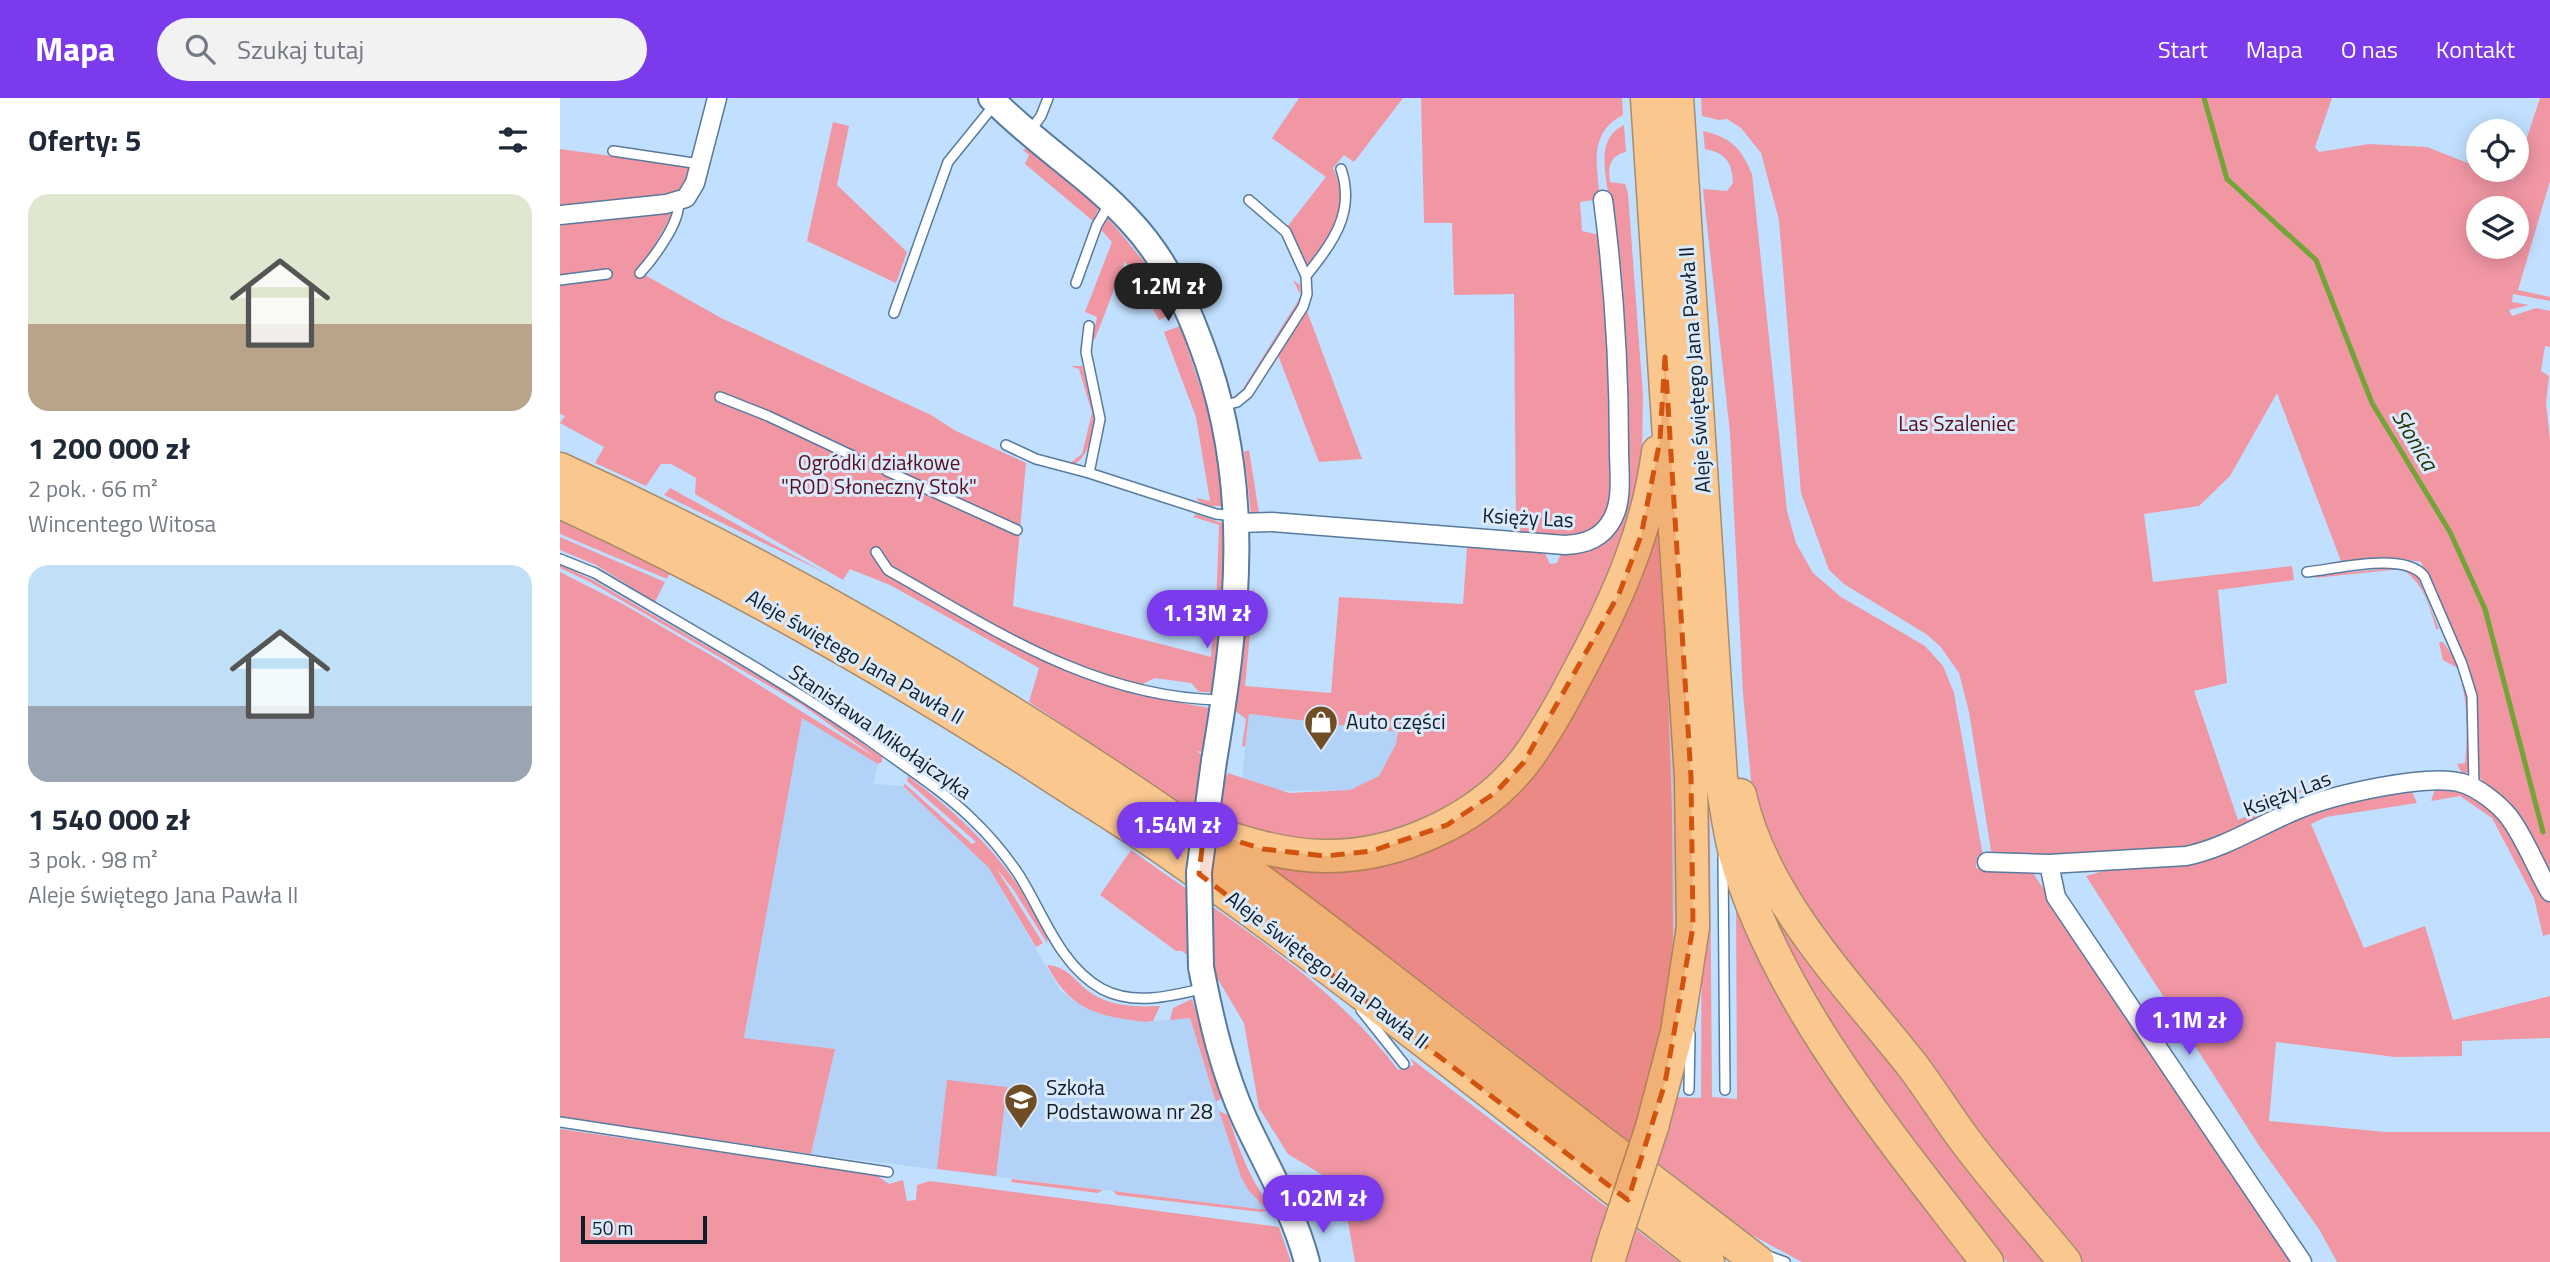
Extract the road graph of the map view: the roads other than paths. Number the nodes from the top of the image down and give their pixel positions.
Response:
1 (717, 98) edge
2 (1048, 98) edge
3 (1647, 98) edge
4 (1677, 98) edge
5 (994, 101) edge
6 (1029, 133) junction
7 (613, 151) dead end
8 (700, 164) junction
9 (1341, 169) dead end
10 (1669, 186) junction
11 (1249, 200) dead end
12 (1603, 200) dead end
13 (1111, 201) junction
14 (678, 202) junction
15 (560, 215) edge
16 (640, 273) dead end
17 (607, 275) dead end
18 (1306, 276) junction
19 (560, 280) edge
20 (1076, 283) dead end
21 (894, 313) dead end
22 (1089, 326) dead end
23 (1665, 356) junction
24 (720, 397) dead end
25 (1222, 406) junction
26 (1006, 445) dead end
27 (853, 456) dead end
28 (560, 468) edge
29 (887, 471) dead end
30 (1089, 473) junction
31 (560, 502) edge
32 (1238, 519) junction
33 (1017, 530) dead end
34 (876, 552) dead end
35 (560, 559) edge
36 (2307, 572) dead end
37 (1713, 643) junction
38 (1223, 700) junction
39 (1721, 778) junction
40 (2474, 787) junction
41 (1180, 824) junction
42 (1986, 862) dead end
43 (2049, 864) junction
44 (2550, 892) edge
45 (1693, 928) junction
46 (1312, 957) junction
47 (1203, 977) junction
48 (1348, 997) dead end
49 (1357, 1007) dead end
50 (1691, 1009) dead end
51 (1691, 1022) dead end
52 (1404, 1064) dead end
53 (1689, 1090) dead end
54 (1725, 1090) dead end
55 (560, 1122) edge
56 (888, 1171) dead end
57 (1612, 1249) edge
58 (1746, 1253) edge
59 (1307, 1262) edge
60 (1708, 1262) edge
61 (1785, 1262) edge
62 (1987, 1262) edge
63 (2065, 1262) edge
64 (2302, 1262) edge

1 - 8 street
2 - 6 lane
3 - 10 highway, Aleje świętego Jana Pawła II
4 - 10 highway, Aleje świętego Jana Pawła II
5 - 6 street
5 - 21 lane
6 - 13 street
7 - 8 lane
8 - 14 street
9 - 18 lane
10 - 23 highway, Aleje świętego Jana Pawła II
10 - 37 highway, Aleje świętego Jana Pawła II
11 - 18 lane
12 - 32 street, Księży Las
13 - 20 lane
13 - 25 street
14 - 15 street
14 - 16 lane
17 - 19 lane
18 - 25 lane
22 - 30 lane
23 - 41 highway
23 - 45 highway
24 - 27 lane
25 - 32 street
26 - 30 lane
28 - 41 highway, Aleje świętego Jana Pawła II
29 - 33 lane
30 - 32 lane
31 - 46 highway, Aleje świętego Jana Pawła II
32 - 38 street
34 - 38 lane
35 - 47 lane, Stanisława Mikołajczyka
36 - 40 lane
37 - 39 highway
37 - 63 highway
38 - 47 street, bridge
39 - 54 lane
39 - 62 highway
40 - 43 street, Księży Las
40 - 44 street, Księży Las
41 - 58 highway
42 - 43 street, Księży Las
43 - 64 street
45 - 50 lane
45 - 57 highway, bridge
46 - 48 lane
46 - 60 highway, Aleje świętego Jana Pawła II
47 - 59 street
49 - 52 lane
51 - 53 lane
55 - 56 lane
58 - 61 lane

